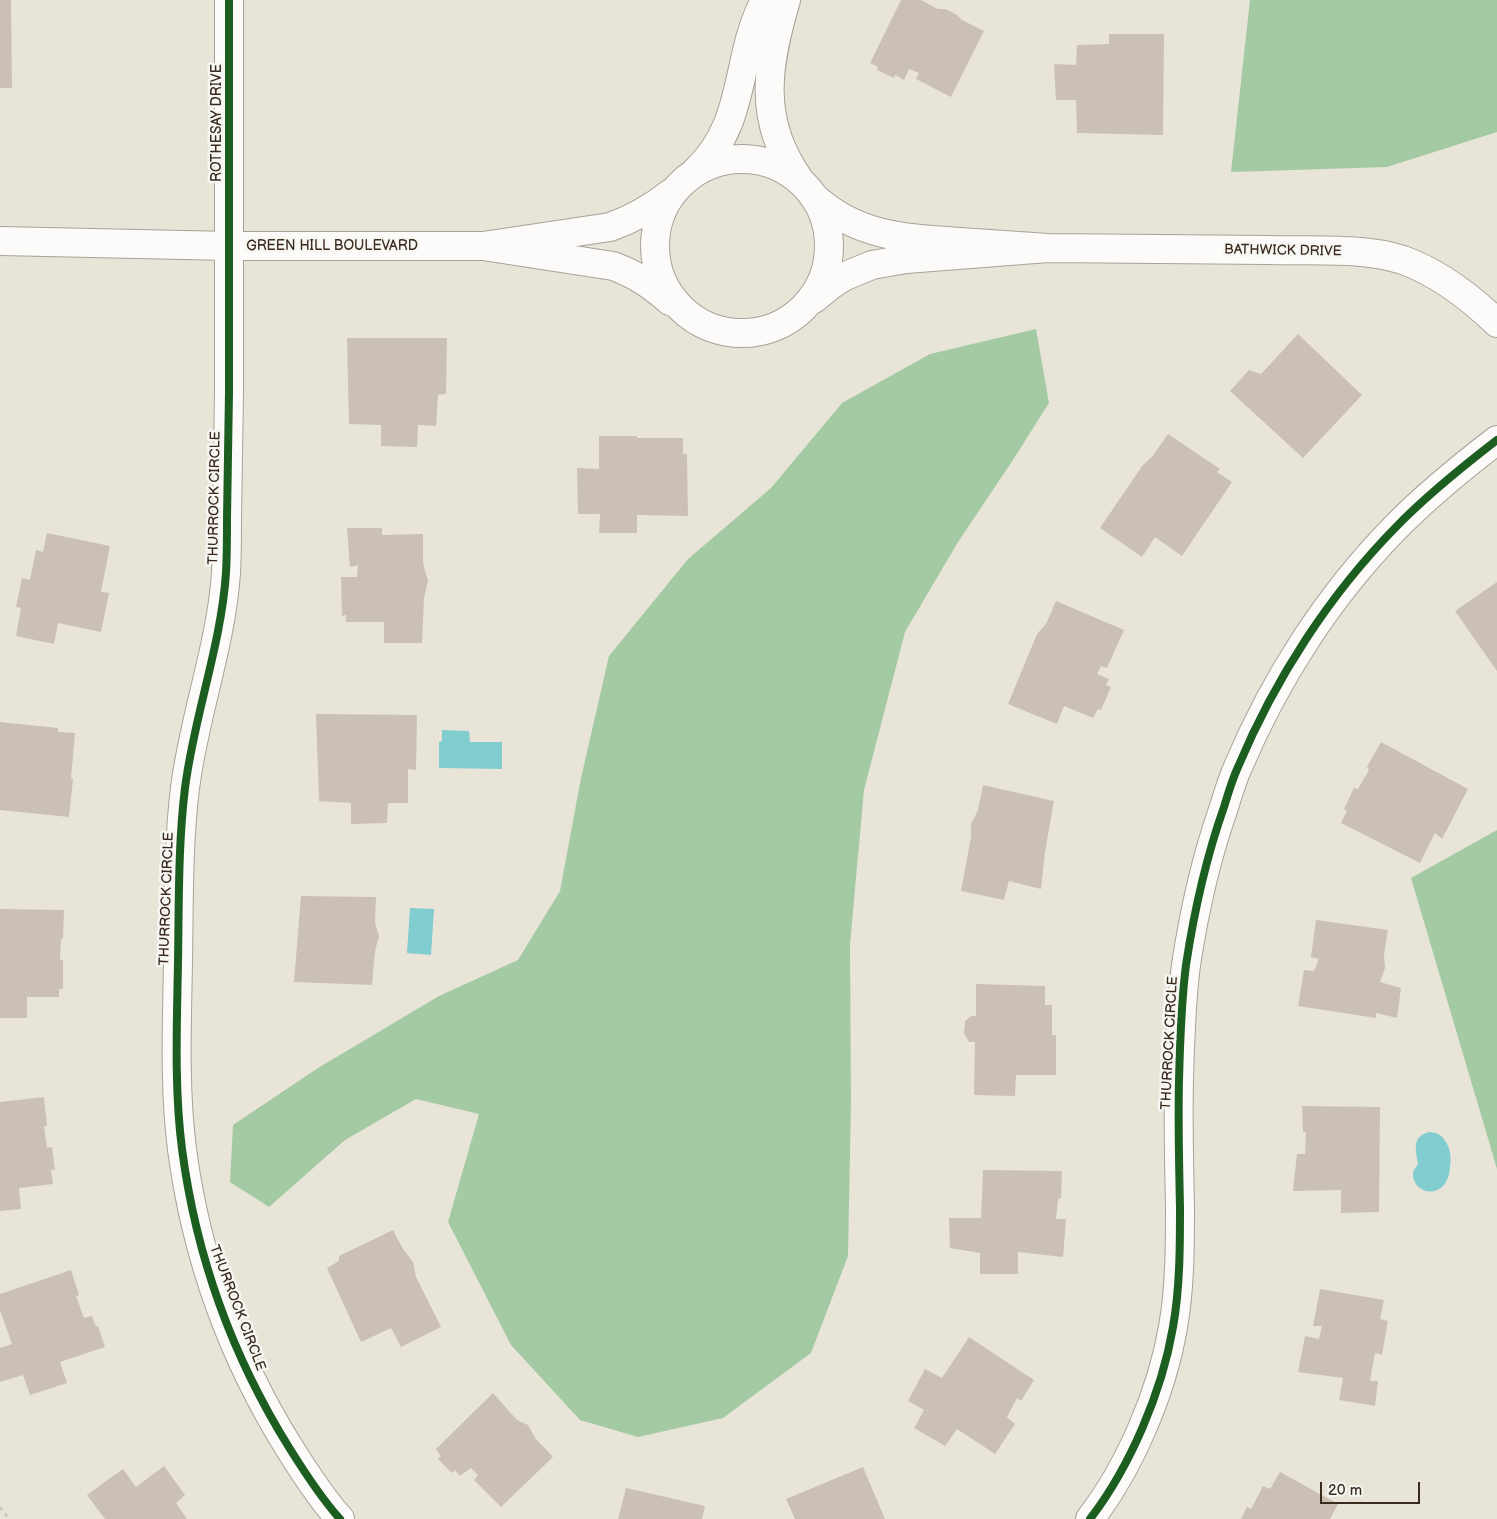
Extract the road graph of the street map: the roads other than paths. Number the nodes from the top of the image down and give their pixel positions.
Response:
1 (228, 0) edge
2 (765, 0) edge
3 (786, 0) edge
4 (683, 182) junction
5 (808, 189) junction
6 (0, 241) edge
7 (230, 246) junction
8 (483, 246) junction
9 (1048, 248) junction
10 (808, 305) junction
11 (686, 313) junction
12 (1497, 323) edge
13 (1497, 440) edge
14 (340, 1519) edge
15 (1090, 1519) edge

1 - 7 street, ROTHESAY DRIVE
2 - 4 street, GREEN HILL BOULEVARD
3 - 5 street
4 - 5 street
4 - 8 street, GREEN HILL BOULEVARD
4 - 11 street
5 - 9 street, BATHWICK DRIVE
5 - 10 street
6 - 7 street, GREEN HILL BOULEVARD
7 - 8 street, GREEN HILL BOULEVARD
7 - 14 street, THURROCK CIRCLE
8 - 11 street, GREEN HILL BOULEVARD
9 - 10 street, BATHWICK DRIVE
9 - 12 street, BATHWICK DRIVE
10 - 11 street
13 - 15 street, THURROCK CIRCLE

